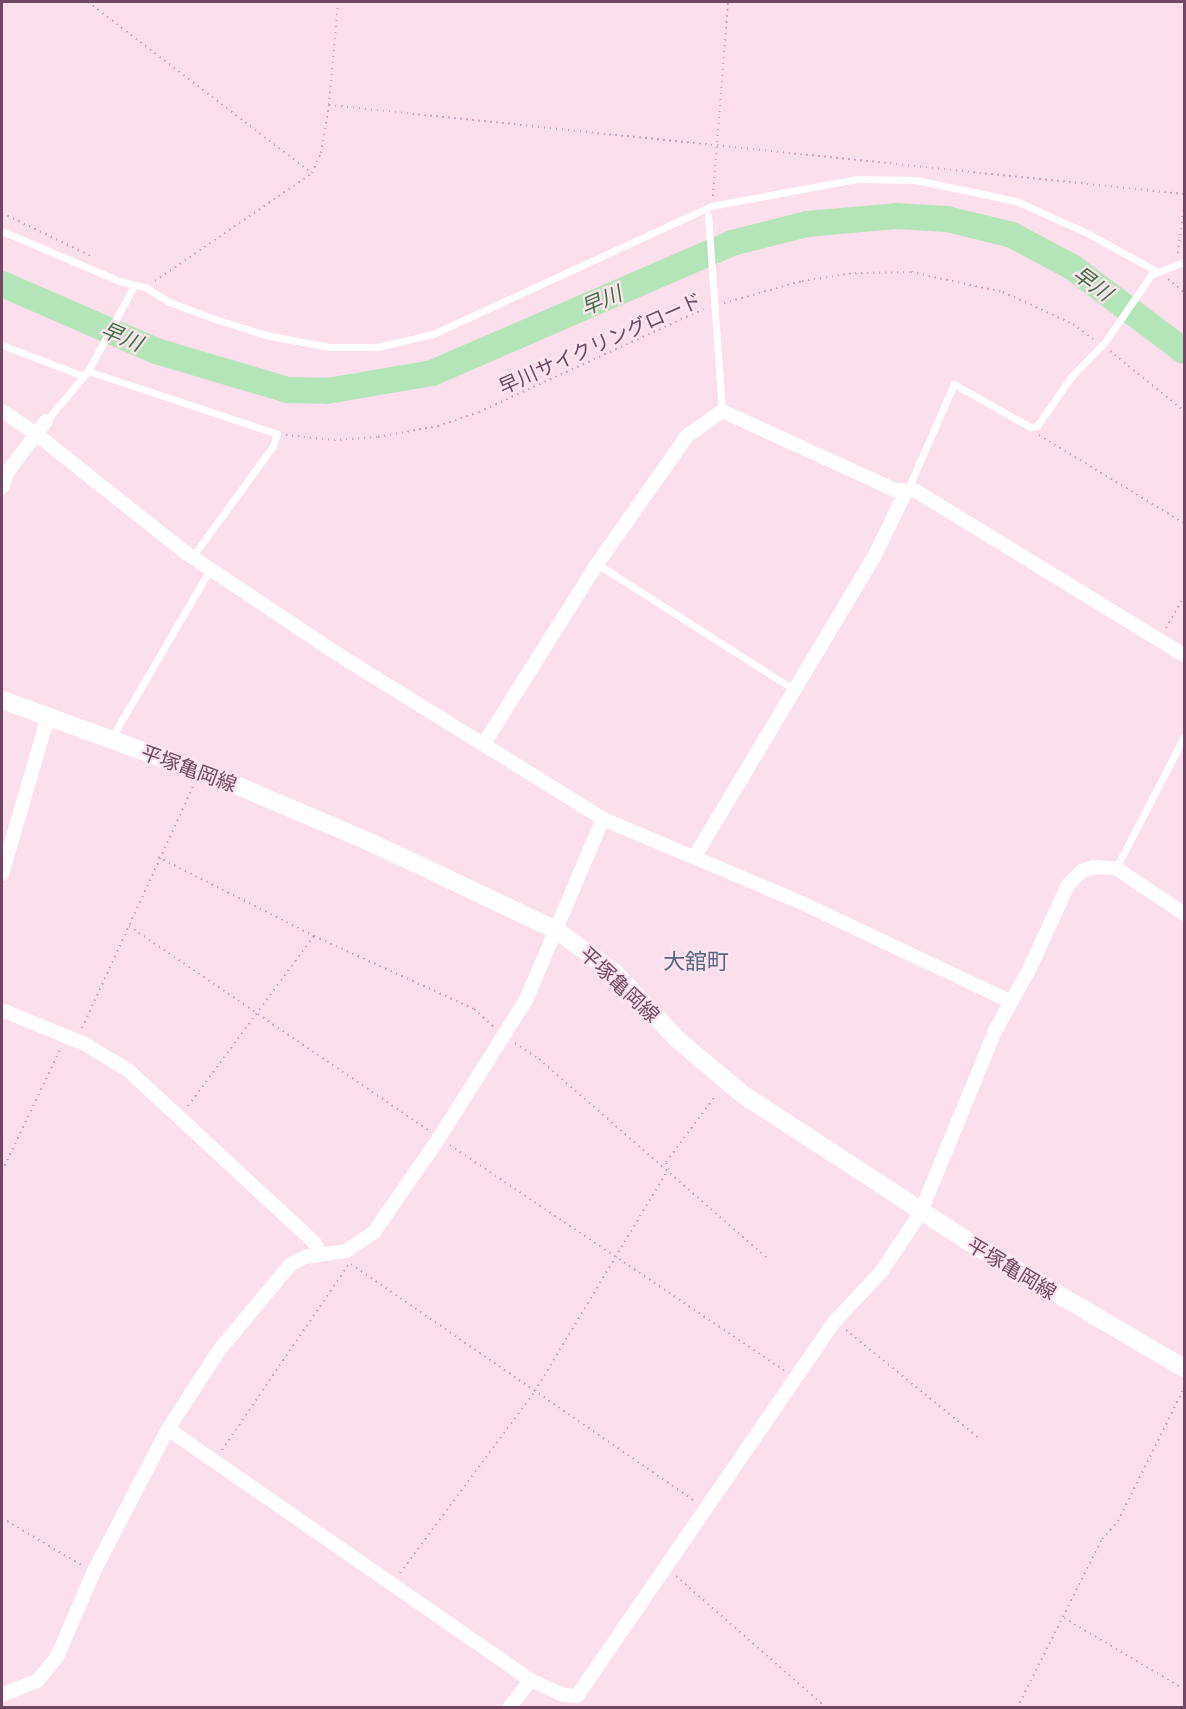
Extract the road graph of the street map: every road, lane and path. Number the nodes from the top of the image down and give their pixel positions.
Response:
1 (88, 2) edge
2 (338, 2) edge
3 (728, 2) edge
4 (329, 105) junction
5 (718, 143) junction
6 (312, 173) junction
7 (1185, 194) edge
8 (1185, 205) edge
9 (711, 206) junction
10 (2, 213) edge
11 (708, 215) dead end
12 (2, 231) edge
13 (1185, 262) edge
14 (103, 263) dead end
15 (1174, 264) junction
16 (1154, 273) junction
17 (145, 287) junction
18 (133, 288) junction
19 (1185, 292) edge
20 (717, 301) junction
21 (1103, 344) junction
22 (2, 345) edge
23 (87, 371) junction
24 (2, 411) edge
25 (722, 411) junction
26 (1185, 411) edge
27 (46, 421) joint
28 (1030, 428) junction
29 (36, 434) junction
30 (277, 434) junction
31 (2, 487) edge
32 (906, 491) junction
33 (1185, 523) edge
34 (192, 557) junction
35 (597, 564) junction
36 (210, 569) junction
37 (1185, 597) edge
38 (1159, 641) junction
39 (1185, 656) edge
40 (793, 689) junction
41 (2, 700) edge
42 (48, 717) junction
43 (1185, 737) edge
44 (111, 740) junction
45 (485, 742) junction
46 (201, 772) junction
47 (603, 819) junction
48 (695, 856) junction
49 (158, 857) junction
50 (1116, 868) junction
51 (2, 874) edge
52 (1185, 914) edge
53 (129, 926) junction
54 (556, 930) junction
55 (314, 936) junction
56 (1011, 1002) junction
57 (2, 1010) edge
58 (258, 1012) junction
59 (506, 1037) junction
60 (71, 1039) junction
61 (716, 1095) dead end
62 (179, 1118) junction
63 (440, 1138) junction
64 (669, 1170) junction
65 (2, 1171) edge
66 (921, 1212) junction
67 (321, 1254) junction
68 (348, 1257) junction
69 (616, 1257) junction
70 (768, 1259) dead end
71 (835, 1320) junction
72 (1185, 1368) edge
73 (796, 1378) junction
74 (1185, 1388) edge
75 (535, 1391) junction
76 (168, 1430) junction
77 (980, 1439) dead end
78 (216, 1460) junction
79 (708, 1509) junction
80 (2, 1518) edge
81 (667, 1568) junction
82 (94, 1571) junction
83 (391, 1585) junction
84 (1064, 1618) junction
85 (531, 1680) junction
86 (1185, 1689) edge
87 (2, 1695) edge
88 (509, 1707) edge
89 (827, 1707) edge
90 (1017, 1707) edge

1 - 6 path
2 - 4 path
3 - 5 path
4 - 5 path
4 - 6 path
5 - 7 path
5 - 9 path
6 - 17 path
8 - 15 path
9 - 16 lane
9 - 17 lane
10 - 14 path
11 - 20 lane
12 - 18 lane
13 - 15 lane
15 - 16 lane
16 - 19 path
16 - 21 lane
17 - 18 lane
18 - 23 lane
20 - 21 path, 早川サイクリングロード
20 - 25 lane
20 - 30 path, 早川サイクリングロード
21 - 26 path, 早川サイクリングロード
21 - 28 lane
22 - 23 lane
23 - 27 lane
23 - 30 lane
24 - 29 street
25 - 32 street
25 - 35 street
27 - 29 street
28 - 32 lane
28 - 33 path
29 - 31 street
29 - 34 street
30 - 34 lane
32 - 38 street
32 - 40 street
34 - 36 street
35 - 40 lane
35 - 45 street
36 - 44 lane
36 - 45 street
37 - 38 path
38 - 39 street
40 - 48 street
41 - 42 main road, 平塚亀岡線
42 - 44 main road, 平塚亀岡線
42 - 51 street
43 - 50 lane
44 - 46 main road, 平塚亀岡線
45 - 47 street
46 - 49 path
46 - 54 main road, 平塚亀岡線
47 - 48 street
47 - 54 street
48 - 56 street
49 - 53 path
49 - 55 path
50 - 52 street
50 - 56 street
53 - 58 path
53 - 60 path
54 - 59 street
54 - 66 main road, 平塚亀岡線
55 - 58 path
55 - 59 path
56 - 66 street
57 - 60 street
58 - 62 path
58 - 63 path
59 - 63 street
59 - 64 path
60 - 62 street
60 - 65 path
61 - 64 path
62 - 67 street
63 - 68 street
63 - 69 path
64 - 69 path
64 - 70 path
66 - 71 street
66 - 72 main road, 平塚亀岡線
67 - 68 street
67 - 76 street
68 - 75 path
68 - 78 path
69 - 73 path
69 - 75 path
71 - 73 street
71 - 77 path
73 - 79 street
74 - 84 path
75 - 79 path
75 - 83 path
76 - 78 street
76 - 82 street
78 - 83 street
79 - 81 street
80 - 82 path
81 - 85 street
81 - 89 path
82 - 87 street
83 - 85 street
84 - 86 path
84 - 90 path
85 - 88 street

